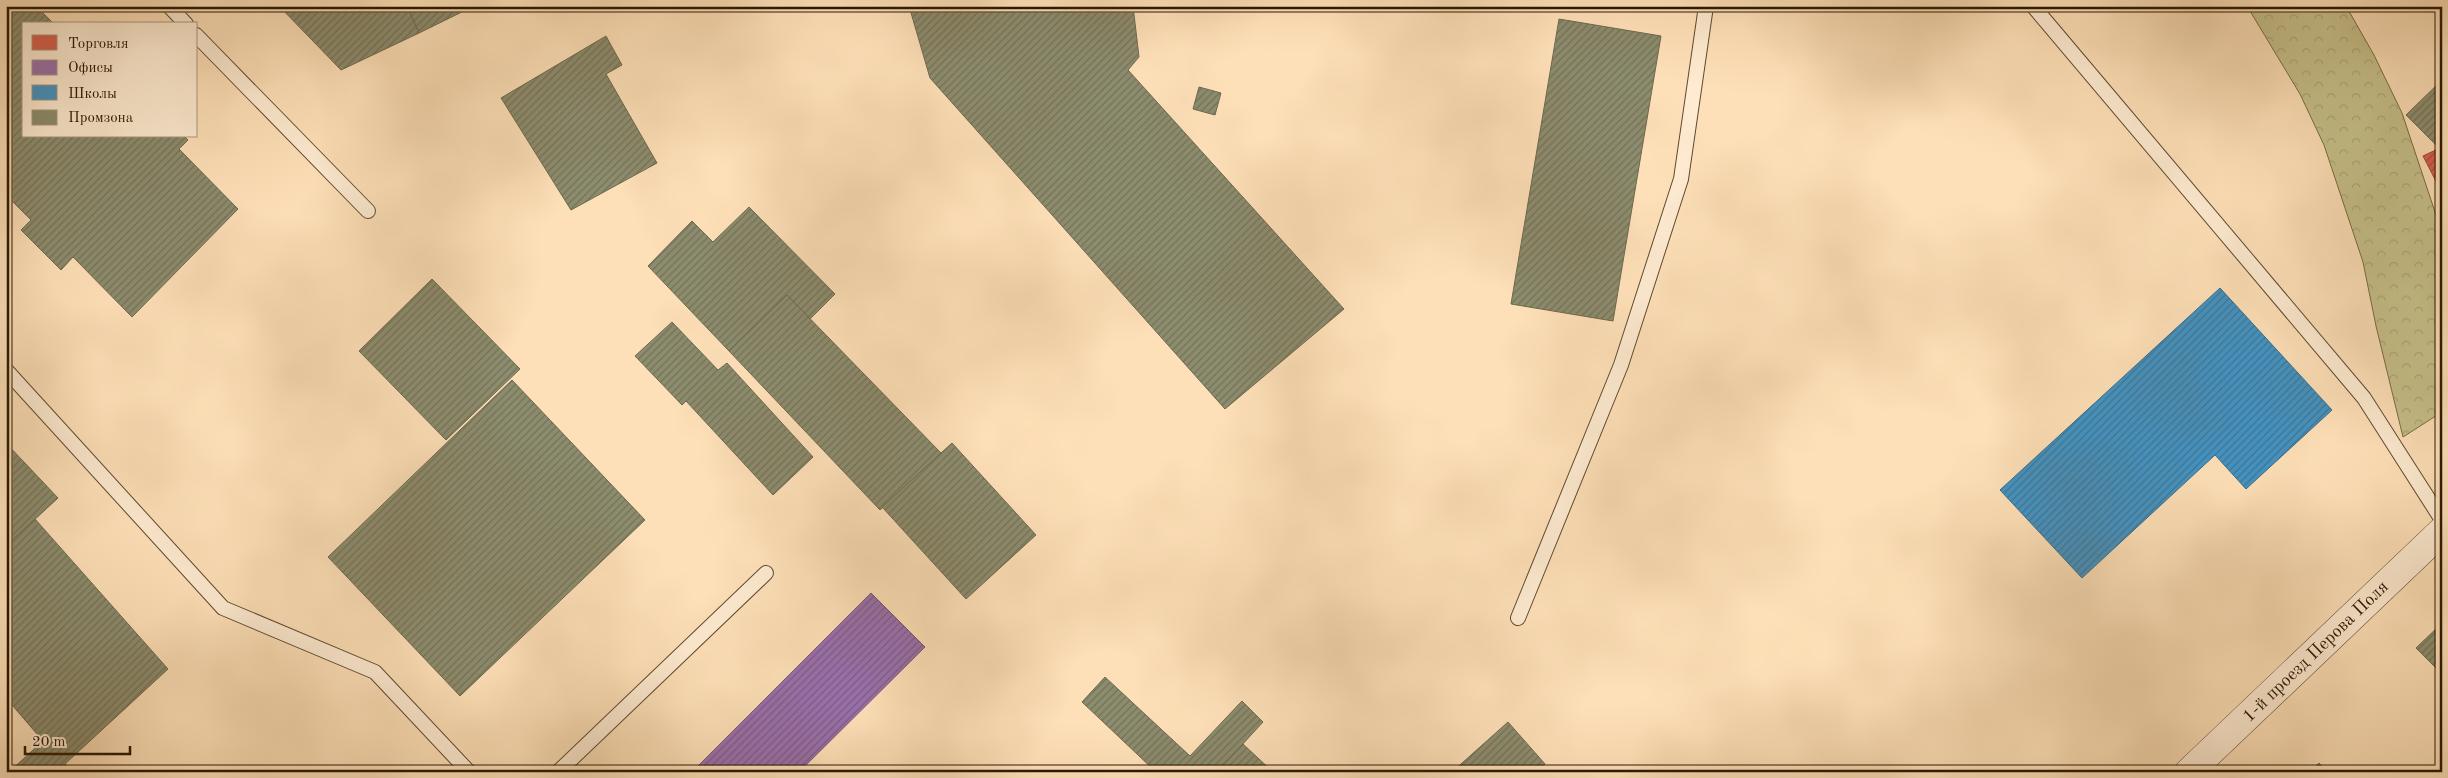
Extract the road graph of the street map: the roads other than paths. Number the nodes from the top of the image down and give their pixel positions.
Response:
1 (169, 6) edge
2 (1706, 6) edge
3 (2033, 6) edge
4 (184, 22) edge
5 (198, 36) edge
6 (368, 211) dead end
7 (6, 370) edge
8 (2442, 520) edge
9 (2442, 531) edge
10 (766, 573) dead end
11 (1518, 618) dead end
12 (469, 772) edge
13 (558, 772) edge
14 (2189, 772) edge

1 - 4 lane
2 - 11 lane
3 - 8 lane
5 - 6 lane
7 - 12 lane
9 - 14 street, 1-й проезд Перова Поля
10 - 13 lane

